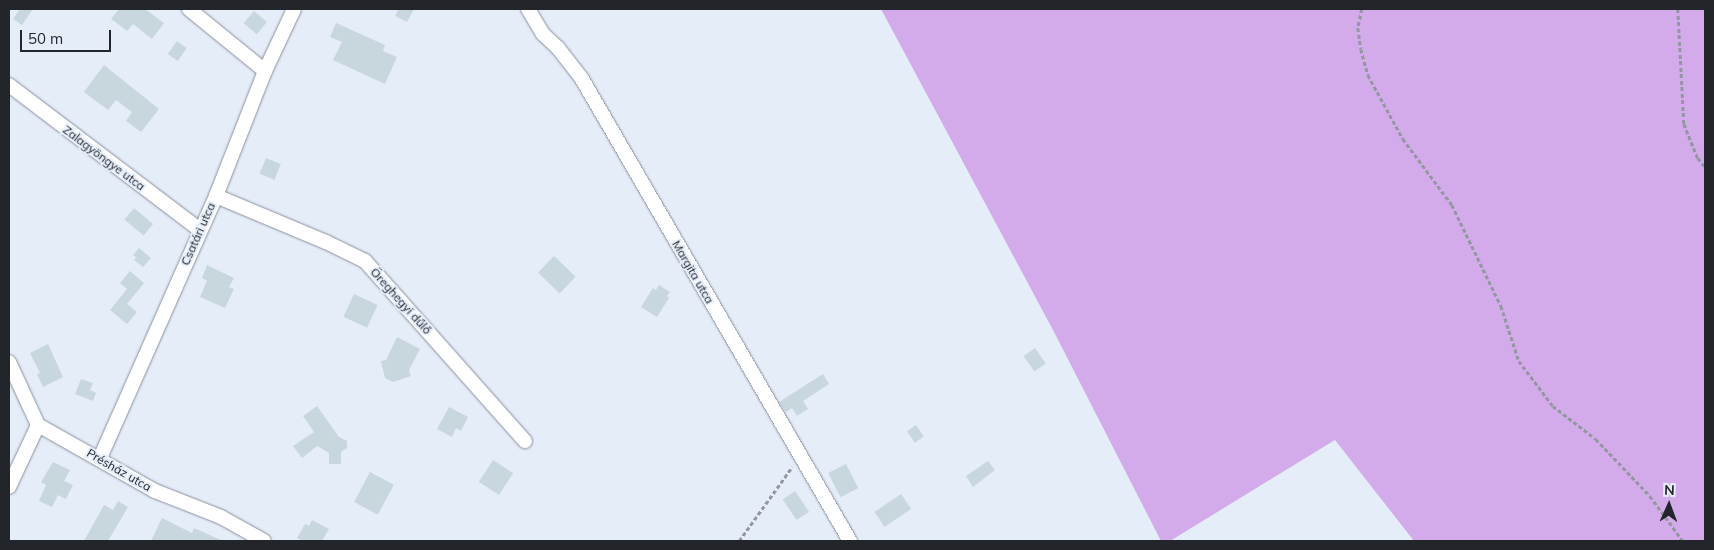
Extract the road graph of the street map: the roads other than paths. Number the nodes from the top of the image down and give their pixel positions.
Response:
1 (189, 9) edge
2 (294, 9) edge
3 (528, 9) edge
4 (265, 71) junction
5 (9, 85) edge
6 (216, 196) junction
7 (200, 230) junction
8 (9, 362) edge
9 (38, 426) junction
10 (526, 441) dead end
11 (100, 458) junction
12 (9, 487) edge
13 (264, 541) edge
14 (850, 541) edge

1 - 4 street
2 - 4 street, Csatári utca
3 - 14 street, Margita utca
4 - 6 street, Csatári utca
5 - 7 street, Zalagyöngye utca
6 - 7 street, Csatári utca
6 - 10 street, Öreghegyi dűlő
7 - 11 street, Csatári utca
8 - 9 street
9 - 11 street, Présház utca
9 - 12 street
11 - 13 street, Présház utca

